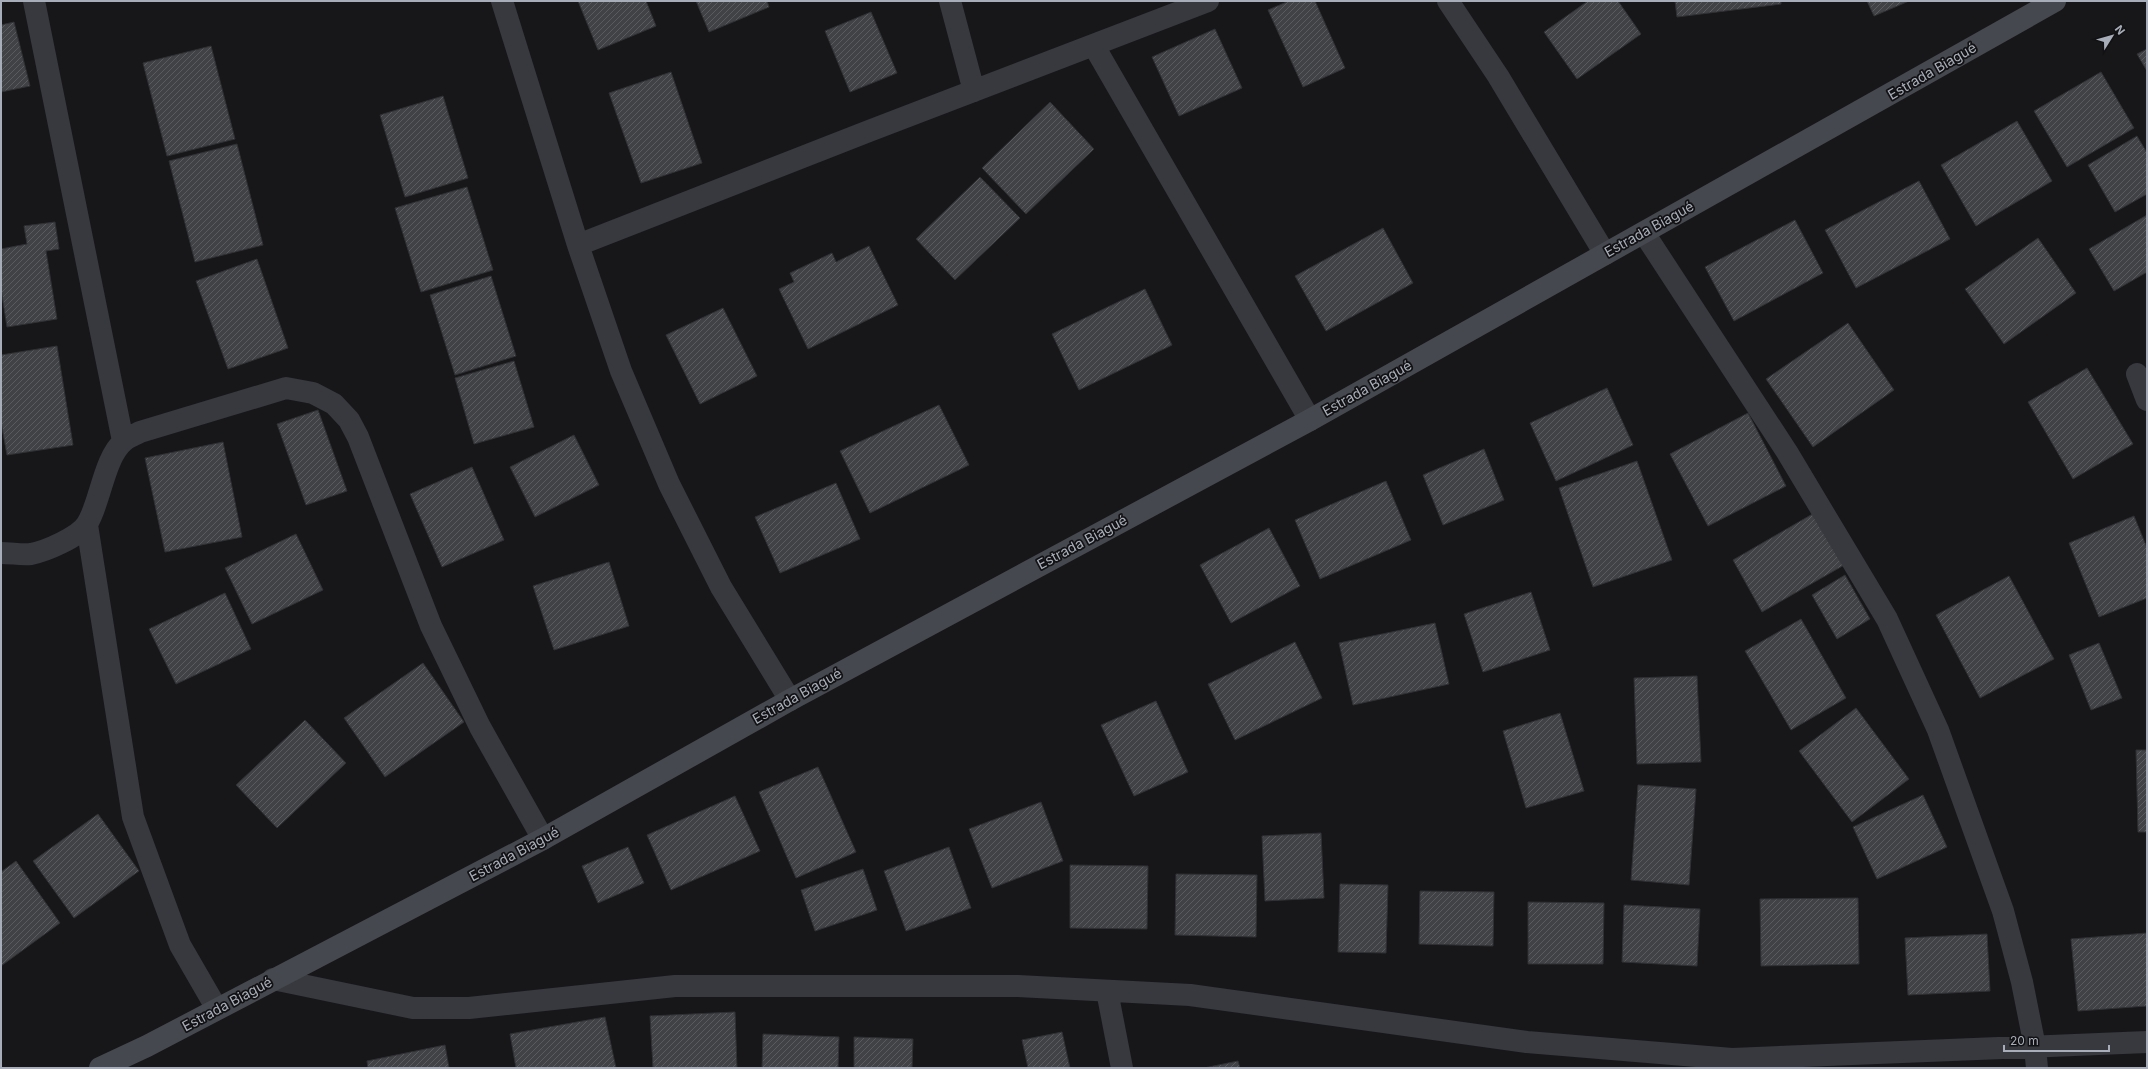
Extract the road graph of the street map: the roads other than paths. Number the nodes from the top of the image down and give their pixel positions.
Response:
1 (34, 1) edge
2 (502, 1) edge
3 (950, 1) edge
4 (1208, 1) edge
5 (1448, 1) edge
6 (2056, 1) edge
7 (1094, 46) junction
8 (974, 91) junction
9 (1644, 233) junction
10 (578, 245) junction
11 (1605, 254) junction
12 (2137, 374) dead end
13 (2147, 400) edge
14 (1310, 420) junction
15 (123, 441) junction
16 (87, 525) junction
17 (1, 553) edge
18 (790, 700) junction
19 (543, 840) junction
20 (273, 980) junction
21 (1107, 991) junction
22 (217, 1009) junction
23 (2147, 1042) edge
24 (2036, 1058) edge
25 (1732, 1063) edge
26 (100, 1068) edge
27 (1122, 1068) edge

1 - 15 street
2 - 10 street
3 - 8 street
4 - 7 street
5 - 11 street
6 - 9 main road, Estrada Biagué
7 - 8 street
7 - 14 street
8 - 10 street
9 - 11 main road, Estrada Biagué
9 - 24 street
10 - 18 street
11 - 14 main road, Estrada Biagué
12 - 13 street
14 - 18 main road, Estrada Biagué
15 - 16 street
15 - 19 street
16 - 17 street
16 - 22 street
18 - 19 main road, Estrada Biagué
19 - 20 main road, Estrada Biagué
20 - 21 street
20 - 22 main road, Estrada Biagué
21 - 25 street
21 - 27 street
22 - 26 main road, Estrada Biagué
23 - 24 street
24 - 25 street

